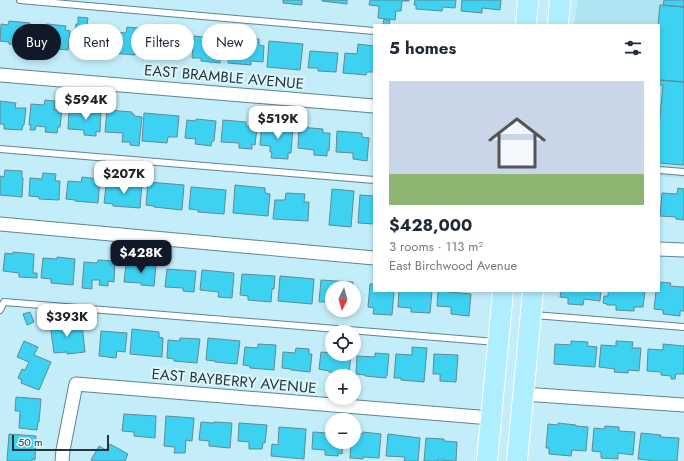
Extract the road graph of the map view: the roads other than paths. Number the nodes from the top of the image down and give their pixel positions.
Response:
1 (20, 0) edge
2 (528, 0) edge
3 (560, 0) edge
4 (526, 24) edge
5 (558, 24) edge
6 (373, 31) edge
7 (0, 75) edge
8 (373, 106) edge
9 (0, 149) edge
10 (660, 170) edge
11 (684, 172) edge
12 (373, 180) edge
13 (0, 224) edge
14 (660, 249) edge
15 (684, 250) edge
16 (373, 258) edge
17 (503, 292) edge
18 (533, 292) edge
19 (0, 310) edge
20 (531, 315) junction
21 (684, 327) edge
22 (498, 342) junction
23 (523, 394) junction
24 (684, 405) edge
25 (491, 418) junction
26 (62, 461) edge
27 (487, 461) edge
28 (517, 461) edge

1 - 6 lane
2 - 4 main road
3 - 5 main road
7 - 8 street, EAST BRAMBLE AVENUE
9 - 12 lane
10 - 11 lane
13 - 16 street
14 - 15 street
17 - 22 main road
18 - 20 main road
19 - 22 lane
20 - 21 lane
20 - 23 main road
22 - 25 main road
23 - 24 street
23 - 28 main road
25 - 26 street, EAST BAYBERRY AVENUE
25 - 27 main road

